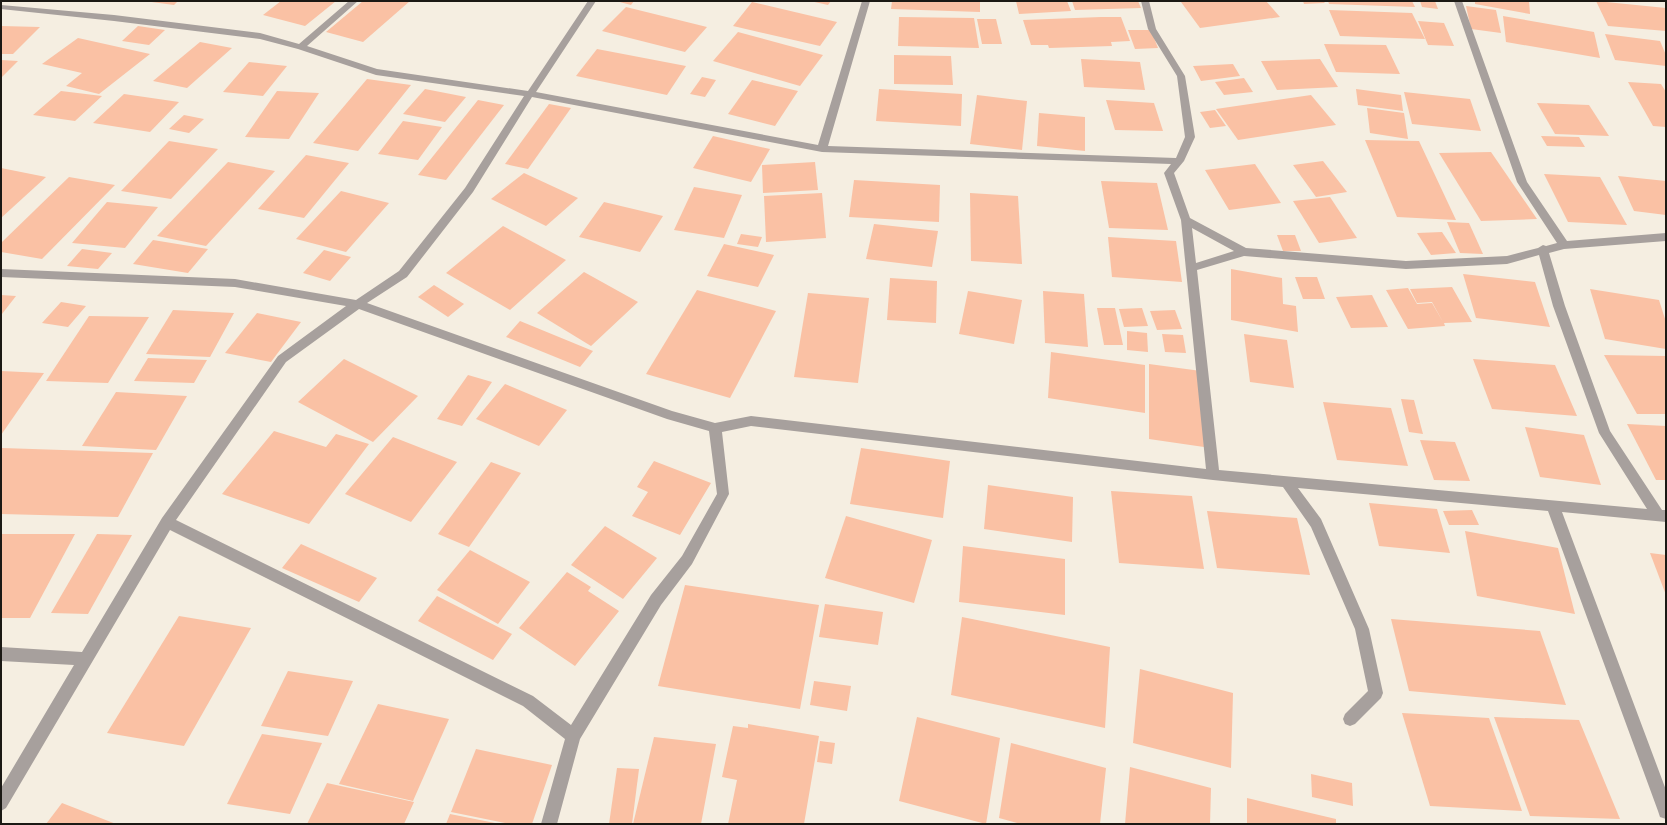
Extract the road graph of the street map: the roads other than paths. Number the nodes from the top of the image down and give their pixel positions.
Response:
1 (354, 1) edge
2 (592, 1) edge
3 (866, 1) edge
4 (1145, 1) edge
5 (1458, 1) edge
6 (1, 7) edge
7 (301, 47) junction
8 (530, 94) junction
9 (822, 148) junction
10 (1179, 161) junction
11 (1186, 220) junction
12 (1666, 237) edge
13 (1564, 244) junction
14 (1542, 249) junction
15 (1244, 252) junction
16 (1191, 268) junction
17 (1, 273) edge
18 (358, 304) junction
19 (715, 428) junction
20 (1213, 475) junction
21 (1286, 481) junction
22 (1553, 506) junction
23 (1663, 516) edge
24 (167, 522) junction
25 (1, 654) edge
26 (86, 659) junction
27 (1350, 719) dead end
28 (573, 736) junction
29 (1, 803) edge
30 (1666, 811) edge
31 (549, 824) edge

1 - 7 street
2 - 8 street
3 - 9 street
4 - 10 street
5 - 13 street
6 - 7 street
7 - 8 street
8 - 9 street
8 - 18 street
9 - 10 street
10 - 11 street
11 - 15 street
11 - 16 street
12 - 13 street
13 - 14 street
14 - 15 street
14 - 23 street
15 - 16 street
16 - 20 street
17 - 18 street
18 - 19 street
18 - 24 street
19 - 20 street
19 - 28 street
20 - 21 street
21 - 22 street
21 - 27 street
22 - 23 street
22 - 30 street
24 - 26 street
24 - 28 street
25 - 26 street
26 - 29 street
28 - 31 street

